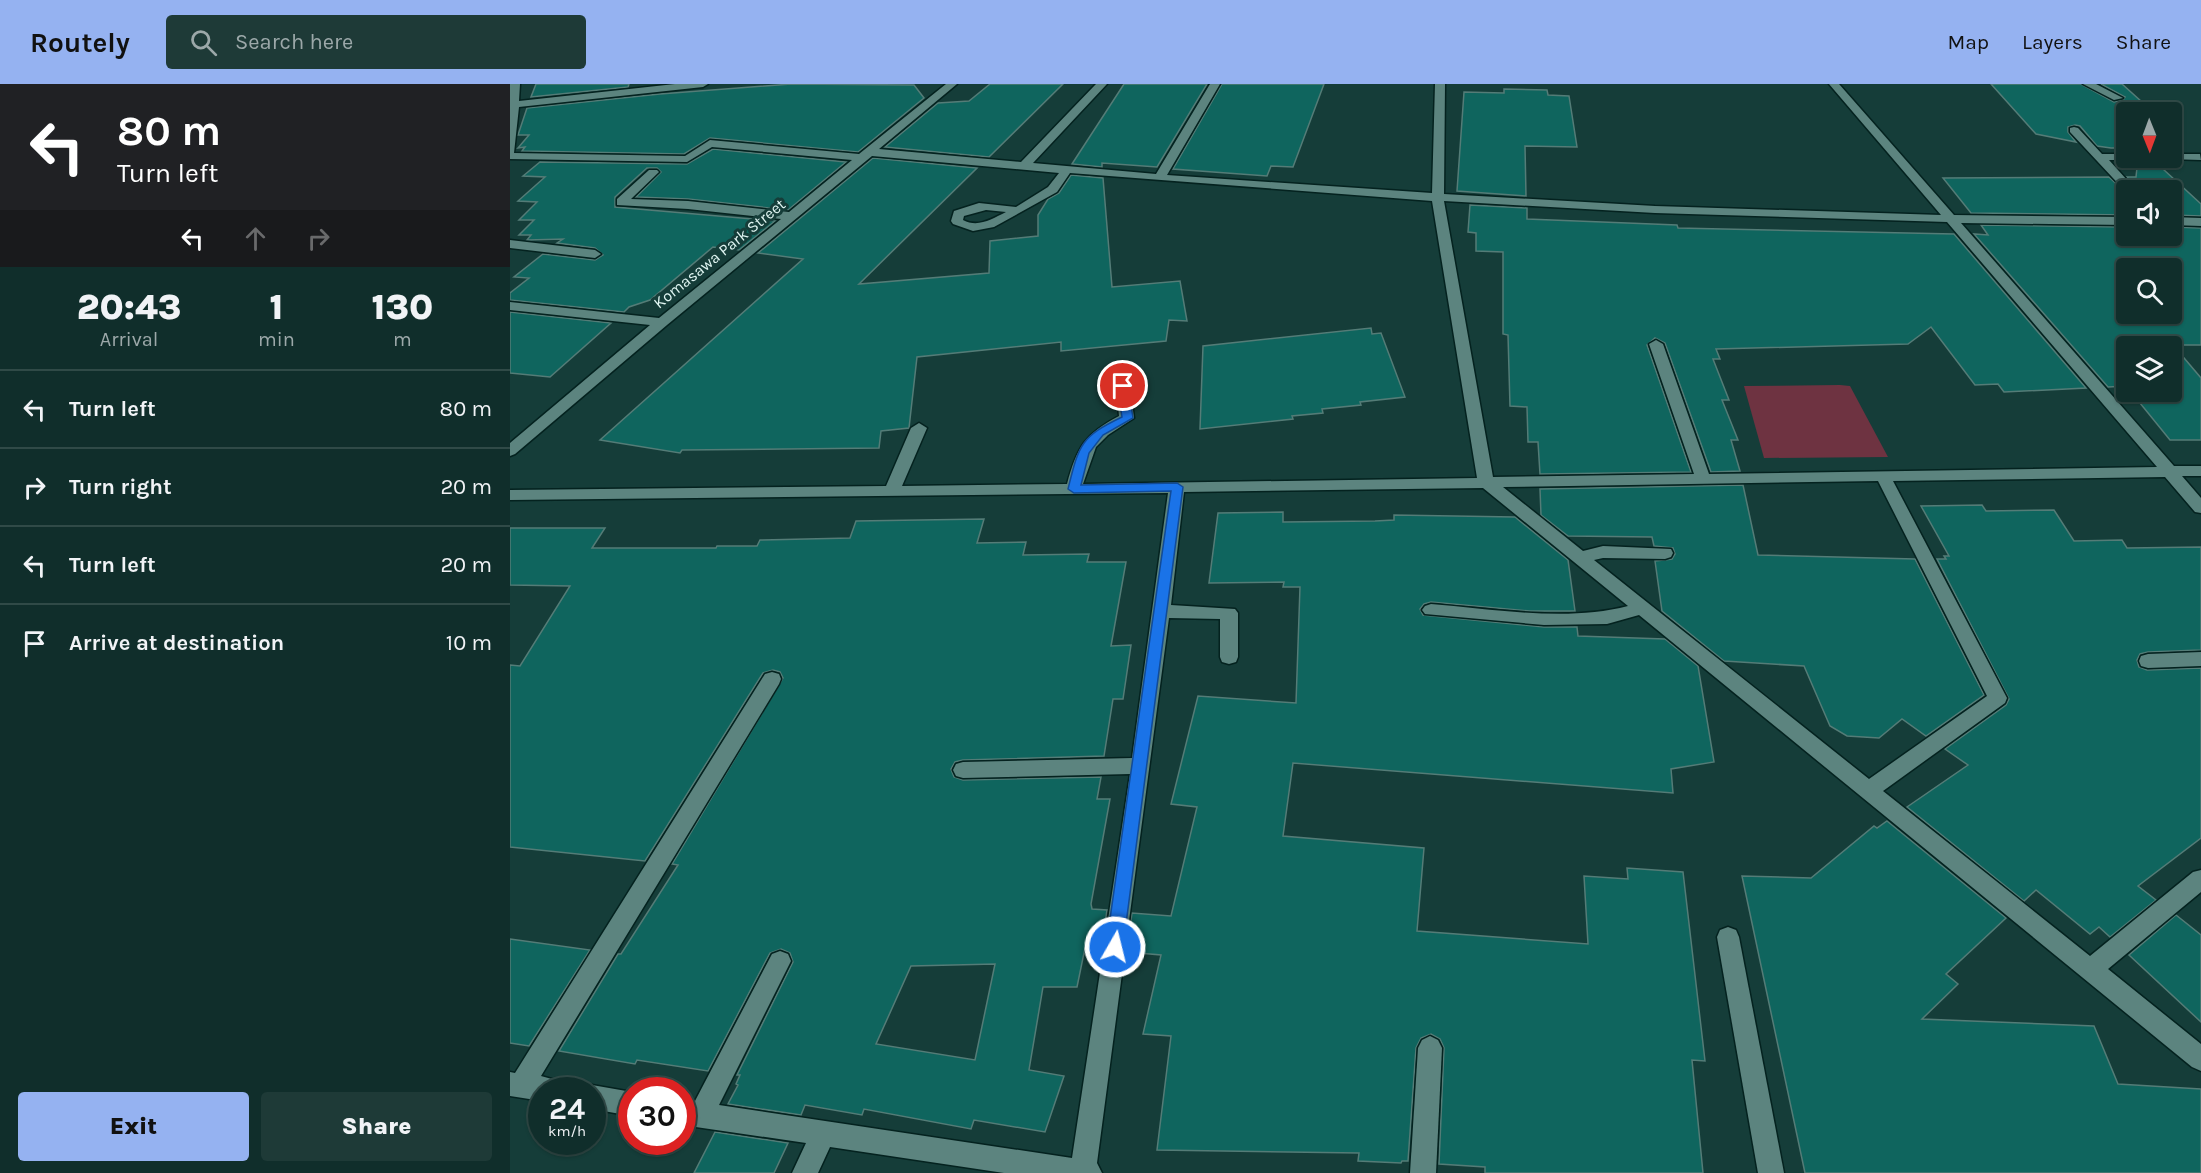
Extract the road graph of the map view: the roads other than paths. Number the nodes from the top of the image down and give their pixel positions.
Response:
1 (515, 84) edge
2 (703, 84) edge
3 (952, 84) edge
4 (1102, 84) edge
5 (1215, 84) edge
6 (1440, 84) edge
7 (1834, 84) edge
8 (2088, 84) edge
9 (680, 85) edge
10 (2118, 98) dead end
11 (511, 105) edge
12 (2074, 130) dead end
13 (510, 154) edge
14 (866, 155) junction
15 (2100, 157) junction
16 (2116, 157) edge
17 (2182, 157) edge
18 (2200, 157) edge
19 (1024, 166) junction
20 (1066, 169) junction
21 (653, 172) dead end
22 (1160, 177) junction
23 (2121, 180) edge
24 (1438, 199) junction
25 (1015, 210) dead end
26 (791, 216) junction
27 (1952, 220) junction
28 (2116, 221) edge
29 (2182, 221) edge
30 (2201, 222) edge
31 (510, 244) edge
32 (596, 254) dead end
33 (510, 306) edge
34 (662, 322) junction
35 (1656, 344) dead end
36 (1123, 386) dead end
37 (919, 428) dead end
38 (510, 451) edge
39 (2169, 471) junction
40 (2201, 471) edge
41 (1883, 476) junction
42 (1703, 478) junction
43 (1486, 482) junction
44 (1177, 487) junction
45 (1074, 489) junction
46 (892, 491) junction
47 (510, 495) edge
48 (2201, 508) edge
49 (1665, 553) dead end
50 (1580, 558) junction
51 (1643, 608) junction
52 (1431, 610) dead end
53 (1161, 611) junction
54 (1229, 657) dead end
55 (2201, 659) edge
56 (2148, 661) dead end
57 (772, 679) dead end
58 (1141, 766) junction
59 (963, 770) dead end
60 (1869, 790) junction
61 (2201, 879) edge
62 (1728, 937) dead end
63 (780, 961) dead end
64 (2091, 969) junction
65 (1430, 1048) dead end
66 (2201, 1059) edge
67 (516, 1085) edge
68 (696, 1107) edge
69 (696, 1115) edge
70 (823, 1134) junction
71 (805, 1173) edge
72 (1082, 1173) edge
73 (1089, 1173) edge
74 (1424, 1173) edge
75 (1771, 1173) edge

1 - 11 street
2 - 9 street
3 - 14 street, Komasawa Park Street
4 - 19 street
5 - 22 street
6 - 24 street
7 - 27 street
8 - 10 street
9 - 11 street
11 - 13 street
12 - 15 street
13 - 14 street
14 - 19 street
14 - 26 street, Komasawa Park Street
15 - 16 street
15 - 23 street
17 - 18 street
19 - 20 street
20 - 22 street
20 - 25 street
21 - 26 street
22 - 24 street
24 - 27 street
24 - 43 street
26 - 34 street, Komasawa Park Street
27 - 28 street
27 - 39 street
29 - 30 street
31 - 32 street
33 - 34 street
34 - 38 street, Komasawa Park Street
35 - 42 street
36 - 45 street
37 - 46 street
39 - 40 street
39 - 41 street
39 - 48 street
41 - 42 street
41 - 60 street
42 - 43 street
43 - 44 street
43 - 50 street
44 - 45 street
44 - 53 street
45 - 46 street
46 - 47 street
49 - 50 street
50 - 51 street
51 - 52 street
51 - 60 street
53 - 54 street
53 - 58 street
55 - 56 street
57 - 67 street
58 - 59 street
58 - 72 street
60 - 64 street
61 - 64 street
62 - 75 street
63 - 68 street
64 - 66 street
65 - 74 street
69 - 70 street
70 - 71 street
70 - 72 street
72 - 73 street

